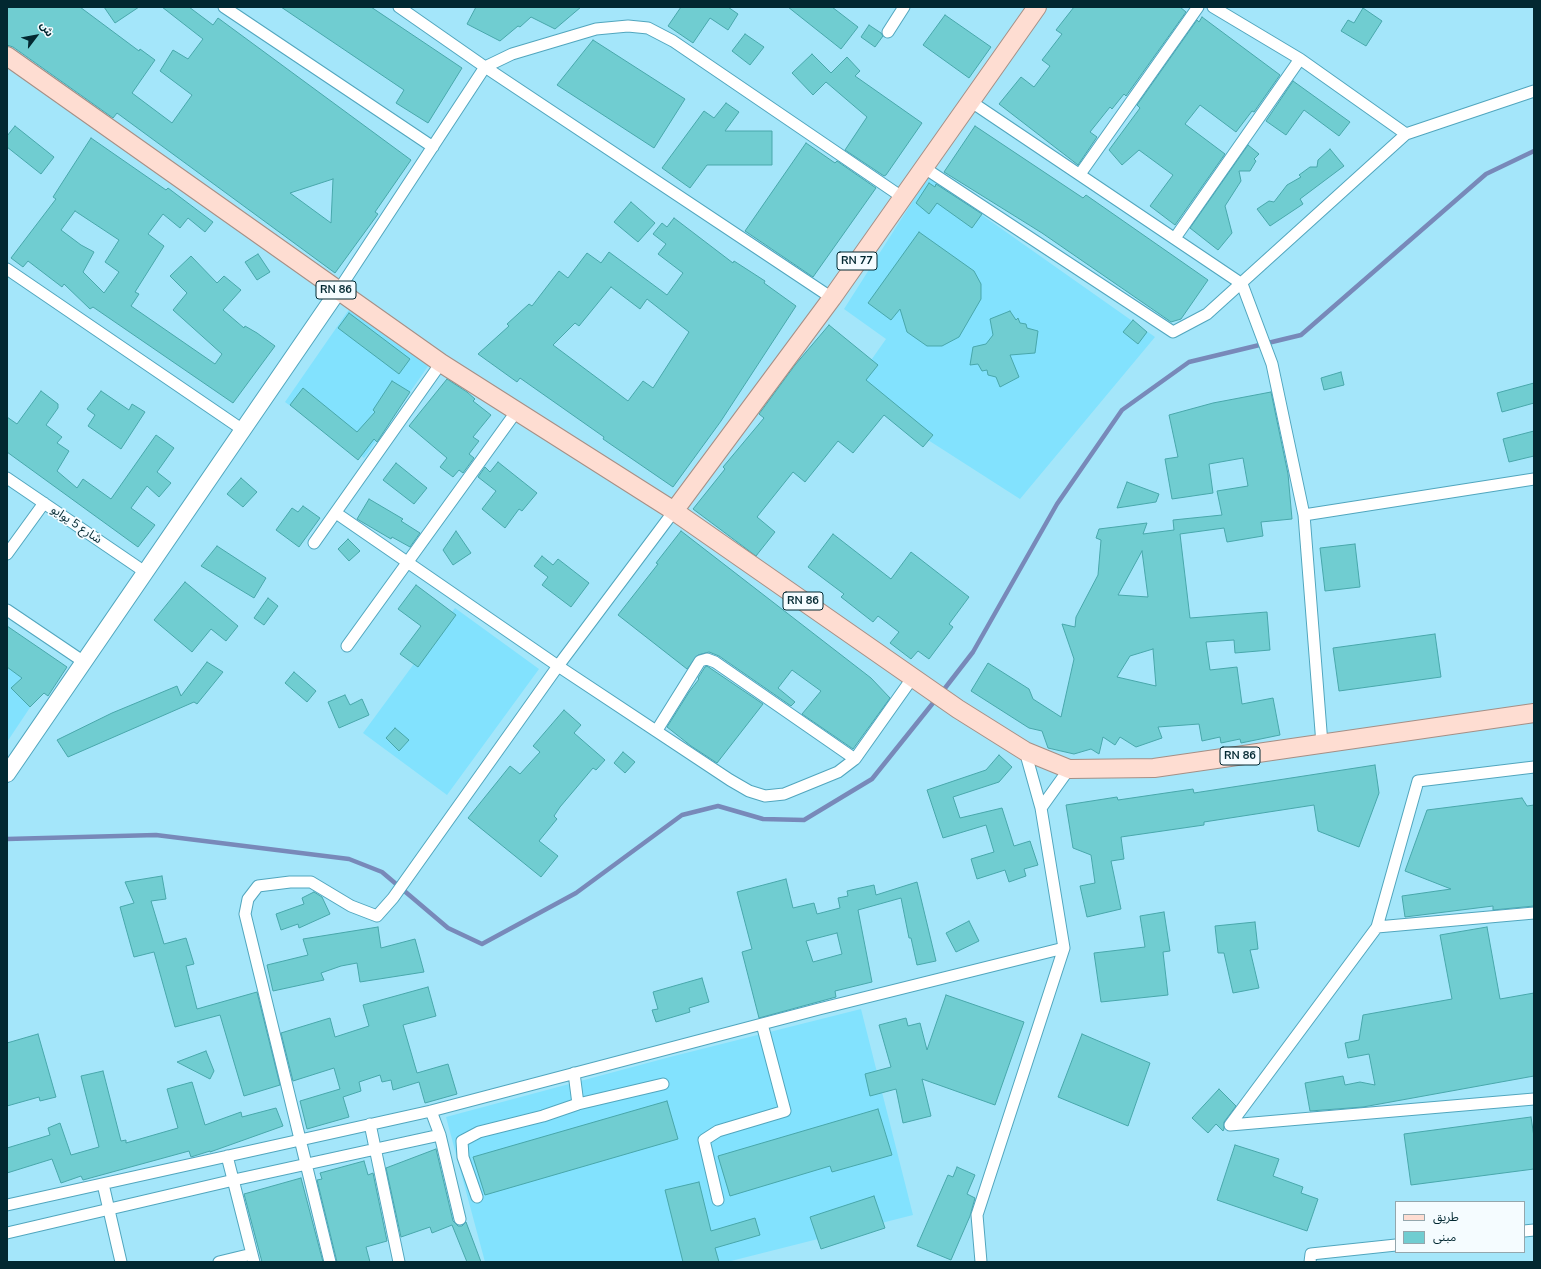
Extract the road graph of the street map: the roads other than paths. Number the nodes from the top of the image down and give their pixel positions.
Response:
1 (224, 7) edge
2 (400, 7) edge
3 (904, 7) edge
4 (1037, 7) edge
5 (1198, 7) edge
6 (1213, 7) edge
7 (888, 32) dead end
8 (1300, 59) junction
9 (8, 60) edge
10 (485, 67) junction
11 (1534, 91) edge
12 (970, 101) junction
13 (1406, 134) junction
14 (433, 147) junction
15 (923, 167) junction
16 (1080, 174) junction
17 (902, 197) junction
18 (1175, 238) junction
19 (7, 269) edge
20 (1242, 284) junction
21 (338, 291) junction
22 (832, 298) junction
23 (441, 364) junction
24 (516, 412) junction
25 (243, 430) junction
26 (7, 478) edge
27 (1534, 479) edge
28 (44, 503) junction
29 (674, 511) junction
30 (336, 513) junction
31 (1304, 514) junction
32 (314, 543) dead end
33 (7, 554) edge
34 (408, 561) junction
35 (145, 572) junction
36 (7, 610) edge
37 (347, 646) dead end
38 (84, 662) junction
39 (558, 666) junction
40 (913, 677) junction
41 (1534, 714) edge
42 (656, 730) junction
43 (1322, 744) junction
44 (1025, 751) junction
45 (855, 759) junction
46 (1534, 767) edge
47 (1069, 769) junction
48 (7, 774) edge
49 (1041, 808) junction
50 (1534, 913) edge
51 (1377, 927) junction
52 (1064, 948) junction
53 (762, 1024) junction
54 (574, 1073) junction
55 (664, 1084) dead end
56 (1534, 1099) edge
57 (578, 1104) junction
58 (431, 1111) junction
59 (370, 1124) junction
60 (440, 1136) junction
61 (300, 1140) junction
62 (374, 1150) junction
63 (227, 1156) junction
64 (306, 1164) junction
65 (234, 1180) junction
66 (102, 1184) junction
67 (477, 1197) dead end
68 (718, 1200) dead end
69 (7, 1205) edge
70 (109, 1209) junction
71 (460, 1219) dead end
72 (7, 1233) edge
73 (1395, 1244) edge
74 (253, 1258) edge
75 (121, 1262) edge
76 (219, 1262) edge
77 (330, 1262) edge
78 (399, 1262) edge
79 (981, 1262) edge
80 (1310, 1262) edge

1 - 14 street
2 - 10 street
3 - 7 street
4 - 12 main road, RN 77
5 - 16 street
6 - 8 street
8 - 13 street
8 - 18 street
9 - 21 main road, RN 86
10 - 14 street
10 - 17 street
10 - 22 street
11 - 13 street
12 - 15 main road, RN 77
12 - 16 street
13 - 20 street
14 - 21 street
15 - 17 main road, RN 77
15 - 20 street
16 - 18 street
17 - 22 main road, RN 77
18 - 20 street
19 - 25 street
20 - 31 street
21 - 23 main road, RN 86
21 - 25 main road
22 - 29 main road, RN 77
23 - 24 main road, RN 86
23 - 30 street
24 - 29 main road, RN 86
24 - 34 street
25 - 35 main road
26 - 28 street, شارع 5 يوايو
27 - 31 street
28 - 33 street
28 - 35 street, شارع 5 يوايو
29 - 39 street
29 - 40 main road, RN 86
30 - 32 street
30 - 34 street
31 - 43 street
34 - 37 street
34 - 39 street
35 - 38 main road
36 - 38 street
38 - 48 main road
39 - 42 street
39 - 61 street
40 - 44 main road, RN 86
40 - 45 street
41 - 43 main road, RN 86
42 - 45 street
42 - 45 street
43 - 47 main road, RN 86
44 - 47 main road, RN 86
44 - 49 street
46 - 51 street
47 - 49 street
49 - 52 street
50 - 51 street
51 - 56 street
52 - 53 street
52 - 79 street
53 - 54 street
53 - 68 street
54 - 57 street
54 - 58 street
55 - 57 street
57 - 67 street
58 - 59 street
58 - 60 street
59 - 61 street
59 - 62 street
60 - 62 street
60 - 71 street
61 - 63 street
61 - 64 street
62 - 64 street
62 - 78 street
63 - 65 street
63 - 66 street
64 - 65 street
64 - 77 street
65 - 70 street
65 - 74 street
66 - 69 street
66 - 70 street
70 - 72 street
70 - 75 street
73 - 80 street
74 - 76 street

